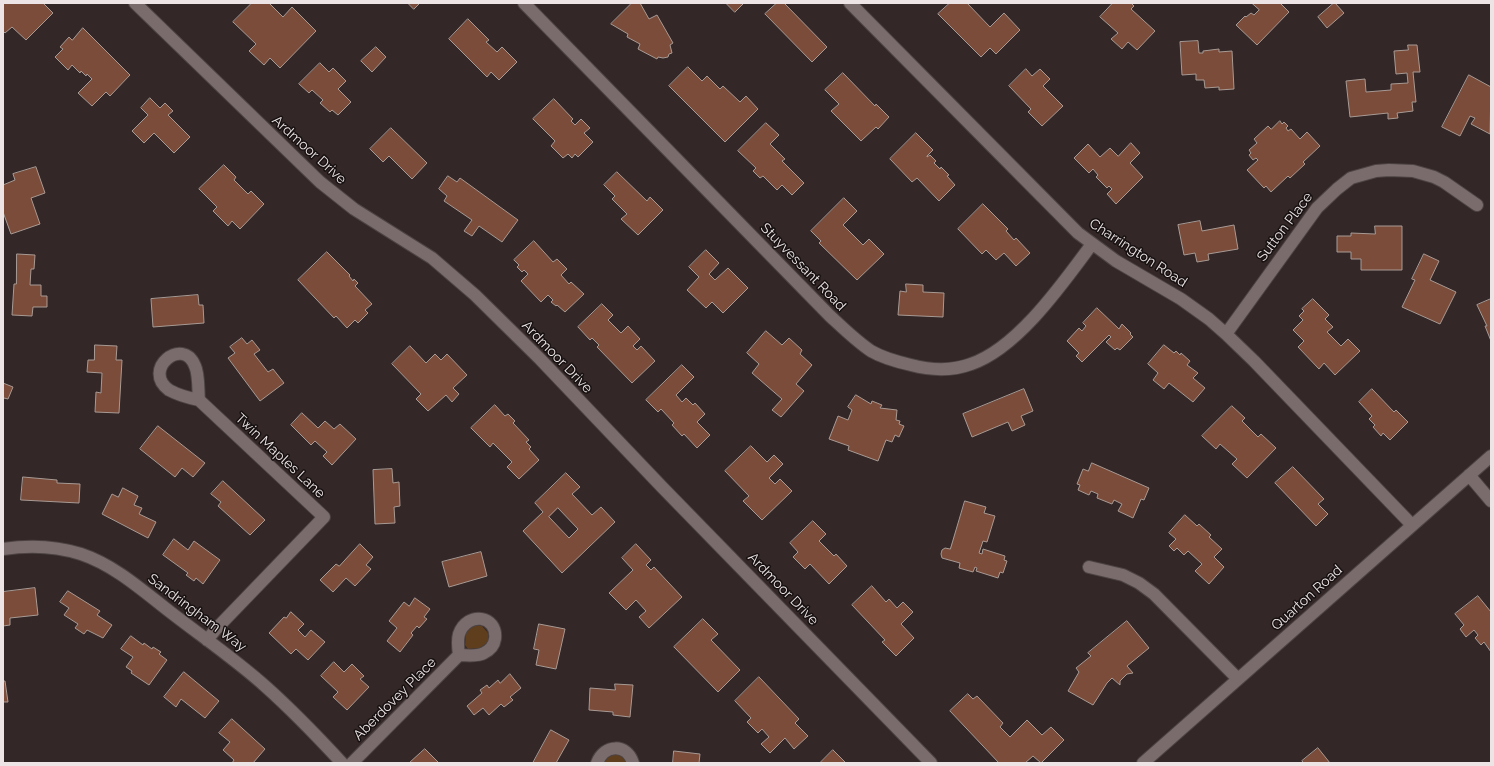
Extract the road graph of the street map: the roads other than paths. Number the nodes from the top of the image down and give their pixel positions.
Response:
1 (135, 3) edge
2 (524, 3) edge
3 (850, 3) edge
4 (1477, 205) dead end
5 (1092, 244) junction
6 (1226, 334) junction
7 (199, 400) dead end
8 (1491, 456) edge
9 (1469, 475) junction
10 (1491, 501) edge
11 (1412, 525) junction
12 (3, 549) edge
13 (1089, 567) dead end
14 (207, 640) junction
15 (459, 656) dead end
16 (1238, 679) junction
17 (342, 763) edge
18 (352, 763) edge
19 (597, 763) edge
20 (633, 763) edge
21 (931, 763) edge
22 (1143, 763) edge

1 - 21 street, Ardmoor Drive
2 - 5 street, Stuyvessant Road
3 - 5 street, Charrington Road
4 - 6 street, Sutton Place
5 - 6 street, Charrington Road
6 - 11 street, Charrington Road
7 - 14 street, Twin Maples Lane
8 - 9 street, Quarton Road
9 - 10 street
9 - 11 street, Quarton Road
11 - 16 street, Quarton Road
12 - 14 street, Sandringham Way
13 - 16 street
14 - 17 street, Sandringham Way
15 - 18 street, Aberdovey Place
16 - 22 street, Quarton Road
19 - 20 street

